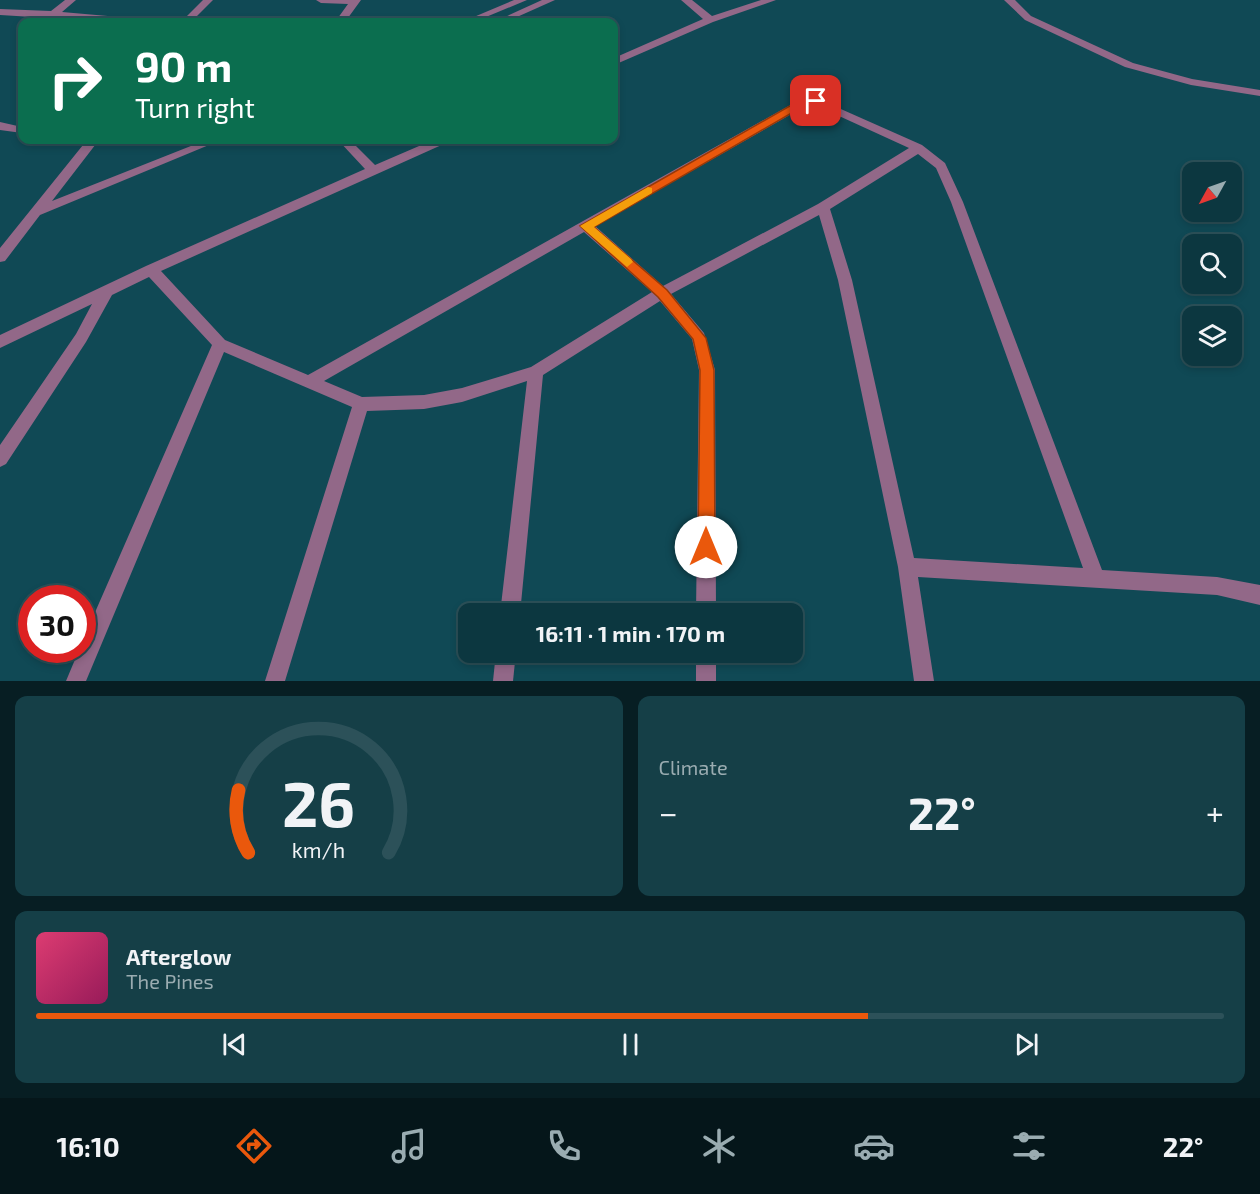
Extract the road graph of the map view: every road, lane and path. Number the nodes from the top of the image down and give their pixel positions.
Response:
1 (71, 0) edge
2 (208, 0) edge
3 (321, 0) edge
4 (522, 0) edge
5 (550, 0) edge
6 (686, 0) edge
7 (771, 0) edge
8 (1009, 0) edge
9 (355, 1) edge
10 (0, 12) edge
11 (53, 14) junction
12 (98, 18) edge
13 (190, 18) edge
14 (343, 18) edge
15 (477, 18) edge
16 (508, 18) edge
17 (710, 20) junction
18 (618, 60) edge
19 (1260, 93) edge
20 (0, 126) edge
21 (18, 129) edge
22 (90, 144) edge
23 (205, 144) edge
24 (348, 144) edge
25 (433, 144) edge
26 (918, 147) junction
27 (374, 171) junction
28 (823, 207) junction
29 (33, 213) junction
30 (586, 226) junction
31 (0, 257) edge
32 (151, 270) junction
33 (107, 291) junction
34 (662, 294) junction
35 (0, 342) edge
36 (220, 344) junction
37 (536, 372) junction
38 (309, 382) junction
39 (361, 404) junction
40 (0, 459) edge
41 (907, 567) junction
42 (1096, 579) junction
43 (1260, 595) edge
44 (511, 603) edge
45 (706, 603) edge
46 (505, 663) edge
47 (706, 663) edge
48 (76, 681) edge
49 (275, 681) edge
50 (503, 681) edge
51 (706, 681) edge
52 (924, 681) edge

1 - 11 street
2 - 13 street
3 - 9 street
4 - 15 street
5 - 16 street
6 - 17 street
7 - 17 street
8 - 19 street
9 - 14 street
10 - 11 street
11 - 12 street
17 - 18 street
20 - 21 street
22 - 29 street
23 - 29 street
24 - 27 street
25 - 27 street
26 - 28 street
26 - 30 street
26 - 42 street
27 - 32 street
28 - 34 street
28 - 41 street
29 - 31 street
30 - 34 street
30 - 38 street
32 - 33 street
32 - 36 street
33 - 35 street
33 - 40 street
34 - 37 street
34 - 45 street
36 - 38 street
36 - 48 street
37 - 39 street
37 - 44 street
38 - 39 street
39 - 49 street
41 - 42 street
41 - 52 street
42 - 43 street
46 - 50 street
47 - 51 street

